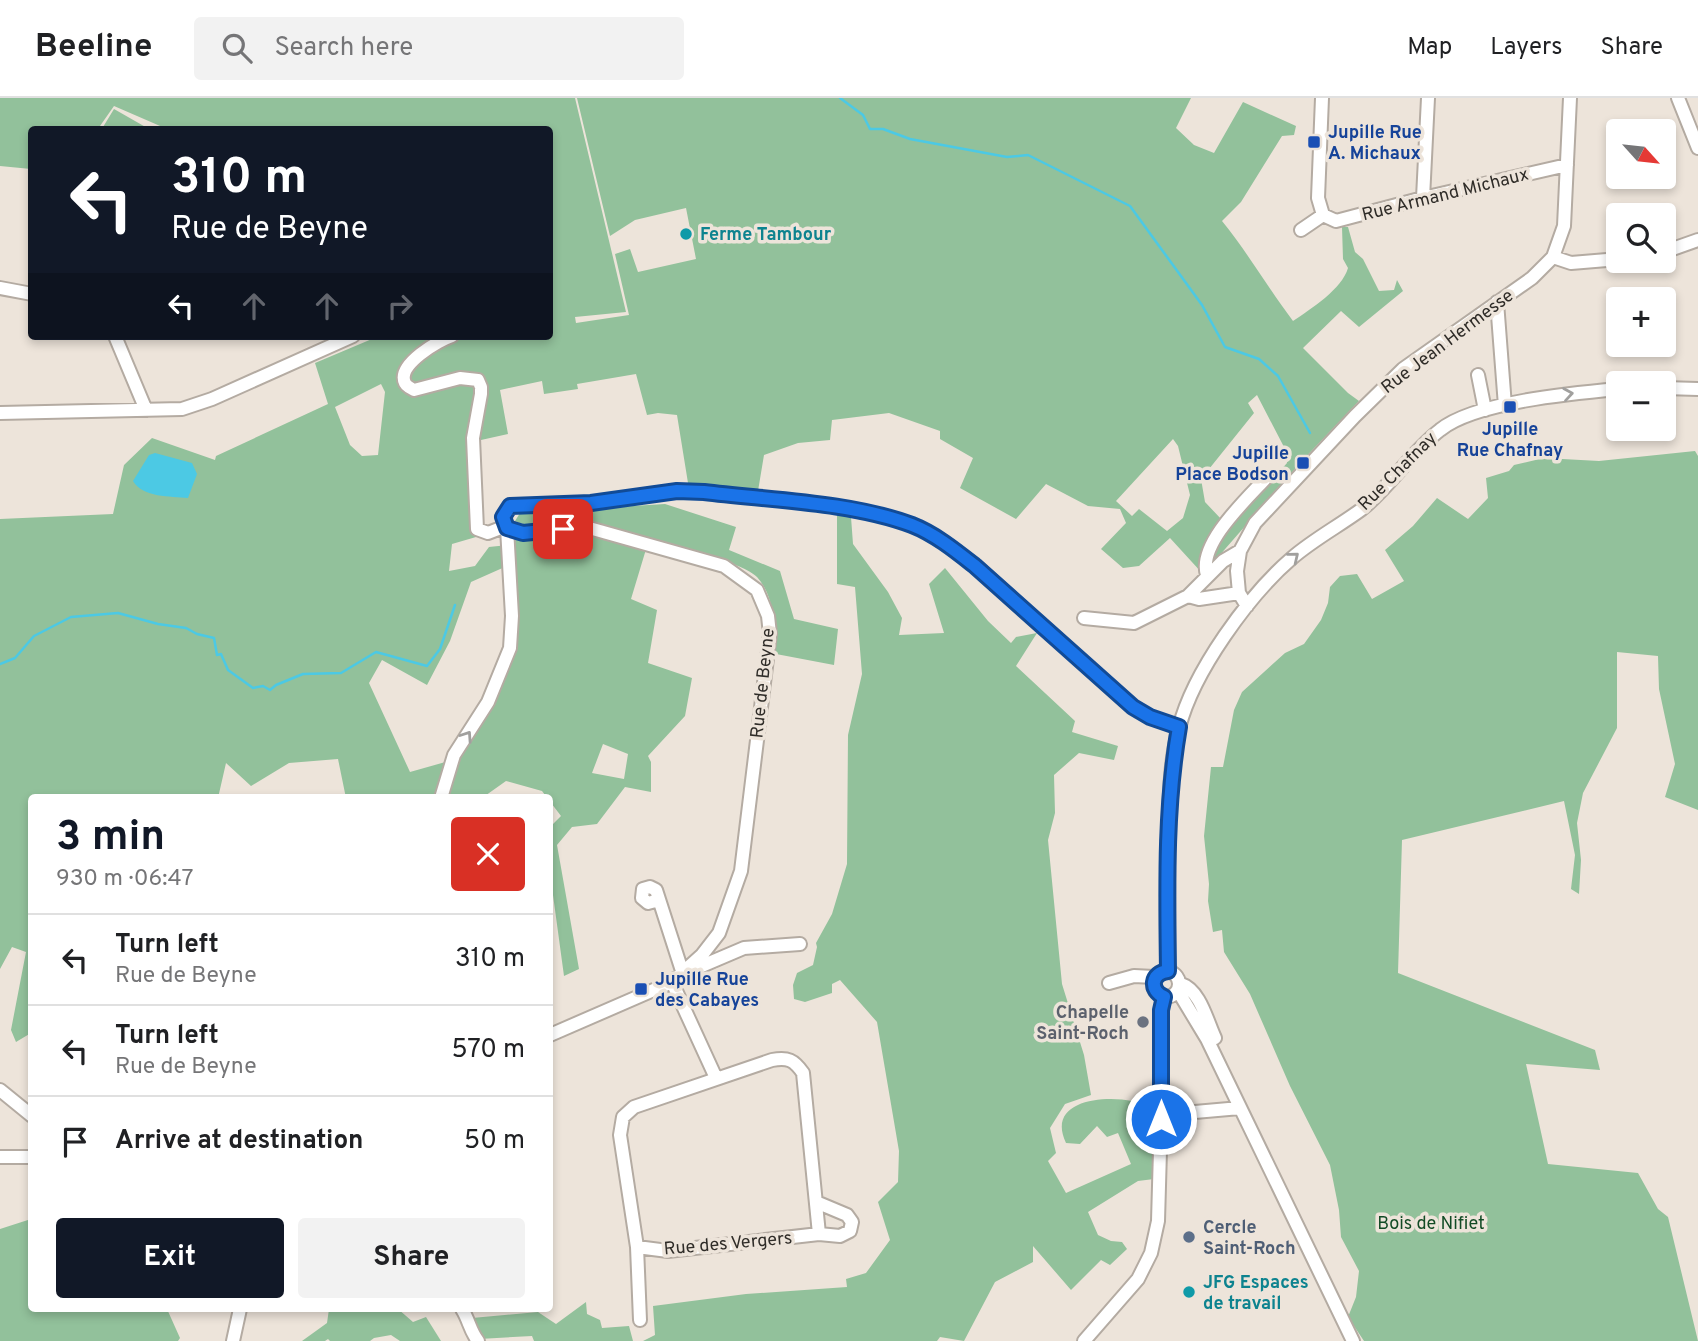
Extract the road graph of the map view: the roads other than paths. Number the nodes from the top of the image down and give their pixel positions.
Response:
1 (1322, 98) edge
2 (1428, 98) edge
3 (1570, 98) edge
4 (1678, 98) edge
5 (1694, 124) edge
6 (1698, 148) edge
7 (1567, 165) junction
8 (1423, 198) junction
9 (1323, 215) junction
10 (1301, 230) dead end
11 (1698, 240) edge
12 (1676, 248) edge
13 (1553, 257) junction
14 (1606, 260) edge
15 (0, 288) edge
16 (28, 292) edge
17 (1497, 303) junction
18 (118, 340) edge
19 (344, 340) edge
20 (443, 340) edge
21 (1478, 375) dead end
22 (1676, 388) edge
23 (1698, 388) edge
24 (1606, 390) edge
25 (1505, 406) junction
26 (146, 410) junction
27 (1485, 410) junction
28 (0, 413) edge
29 (1267, 477) dead end
30 (507, 527) junction
31 (1240, 551) junction
32 (1208, 575) junction
33 (1239, 593) junction
34 (1188, 596) junction
35 (1247, 606) junction
36 (1084, 618) dead end
37 (1179, 727) junction
38 (442, 794) edge
39 (659, 900) dead end
40 (800, 944) dead end
41 (1168, 971) junction
42 (683, 974) junction
43 (1154, 977) junction
44 (672, 982) junction
45 (1109, 983) dead end
46 (1179, 987) junction
47 (1164, 997) junction
48 (553, 1034) edge
49 (1215, 1038) dead end
50 (716, 1078) junction
51 (0, 1090) edge
52 (1240, 1108) junction
53 (28, 1113) edge
54 (1161, 1115) junction
55 (0, 1157) edge
56 (28, 1157) edge
57 (816, 1202) junction
58 (819, 1234) junction
59 (636, 1247) junction
60 (239, 1312) edge
61 (464, 1312) edge
62 (640, 1320) dead end
63 (1088, 1339) edge
64 (233, 1341) edge
65 (478, 1341) edge
66 (1353, 1341) edge

1 - 9 street
2 - 8 street
3 - 7 street, Rue Jean Hermesse
4 - 5 street
5 - 6 street
7 - 8 street, Rue Armand Michaux
7 - 13 street, Rue Jean Hermesse
8 - 9 street, Rue Armand Michaux
9 - 10 street
11 - 12 street
13 - 14 street
13 - 17 street, Rue Jean Hermesse
15 - 16 street
17 - 25 street
17 - 31 street, Rue Jean Hermesse
18 - 26 street
19 - 26 street
20 - 30 street, Rue de Beyne
21 - 27 street
22 - 23 street
25 -> 24 street, Rue Chafnay
25 - 27 street, Rue Chafnay
26 - 28 street
35 -> 27 street, Rue Chafnay
29 - 32 street
30 - 37 street
38 -> 30 street
30 - 42 street, Rue de Beyne
31 - 32 street
31 - 33 street
32 - 34 street
33 - 34 street
33 - 35 street
34 - 36 street
35 - 37 street, Rue Chafnay
37 - 41 street, Rue Chafnay
39 - 42 street
40 - 42 street
41 - 43 street
41 - 46 street
42 - 44 street, Rue de Beyne
43 - 45 street
43 - 47 street
44 - 48 street, Rue de Beyne
44 - 50 street
46 - 47 street
46 - 49 street
46 - 52 street
47 - 54 street
50 - 57 street
50 - 59 street
51 - 53 street
52 - 54 street
52 - 66 street
54 - 63 street
55 - 56 street
57 - 58 street
57 - 58 street, Rue des Vergers
58 - 59 street, Rue des Vergers
59 - 62 street
60 - 64 street
61 - 65 street

